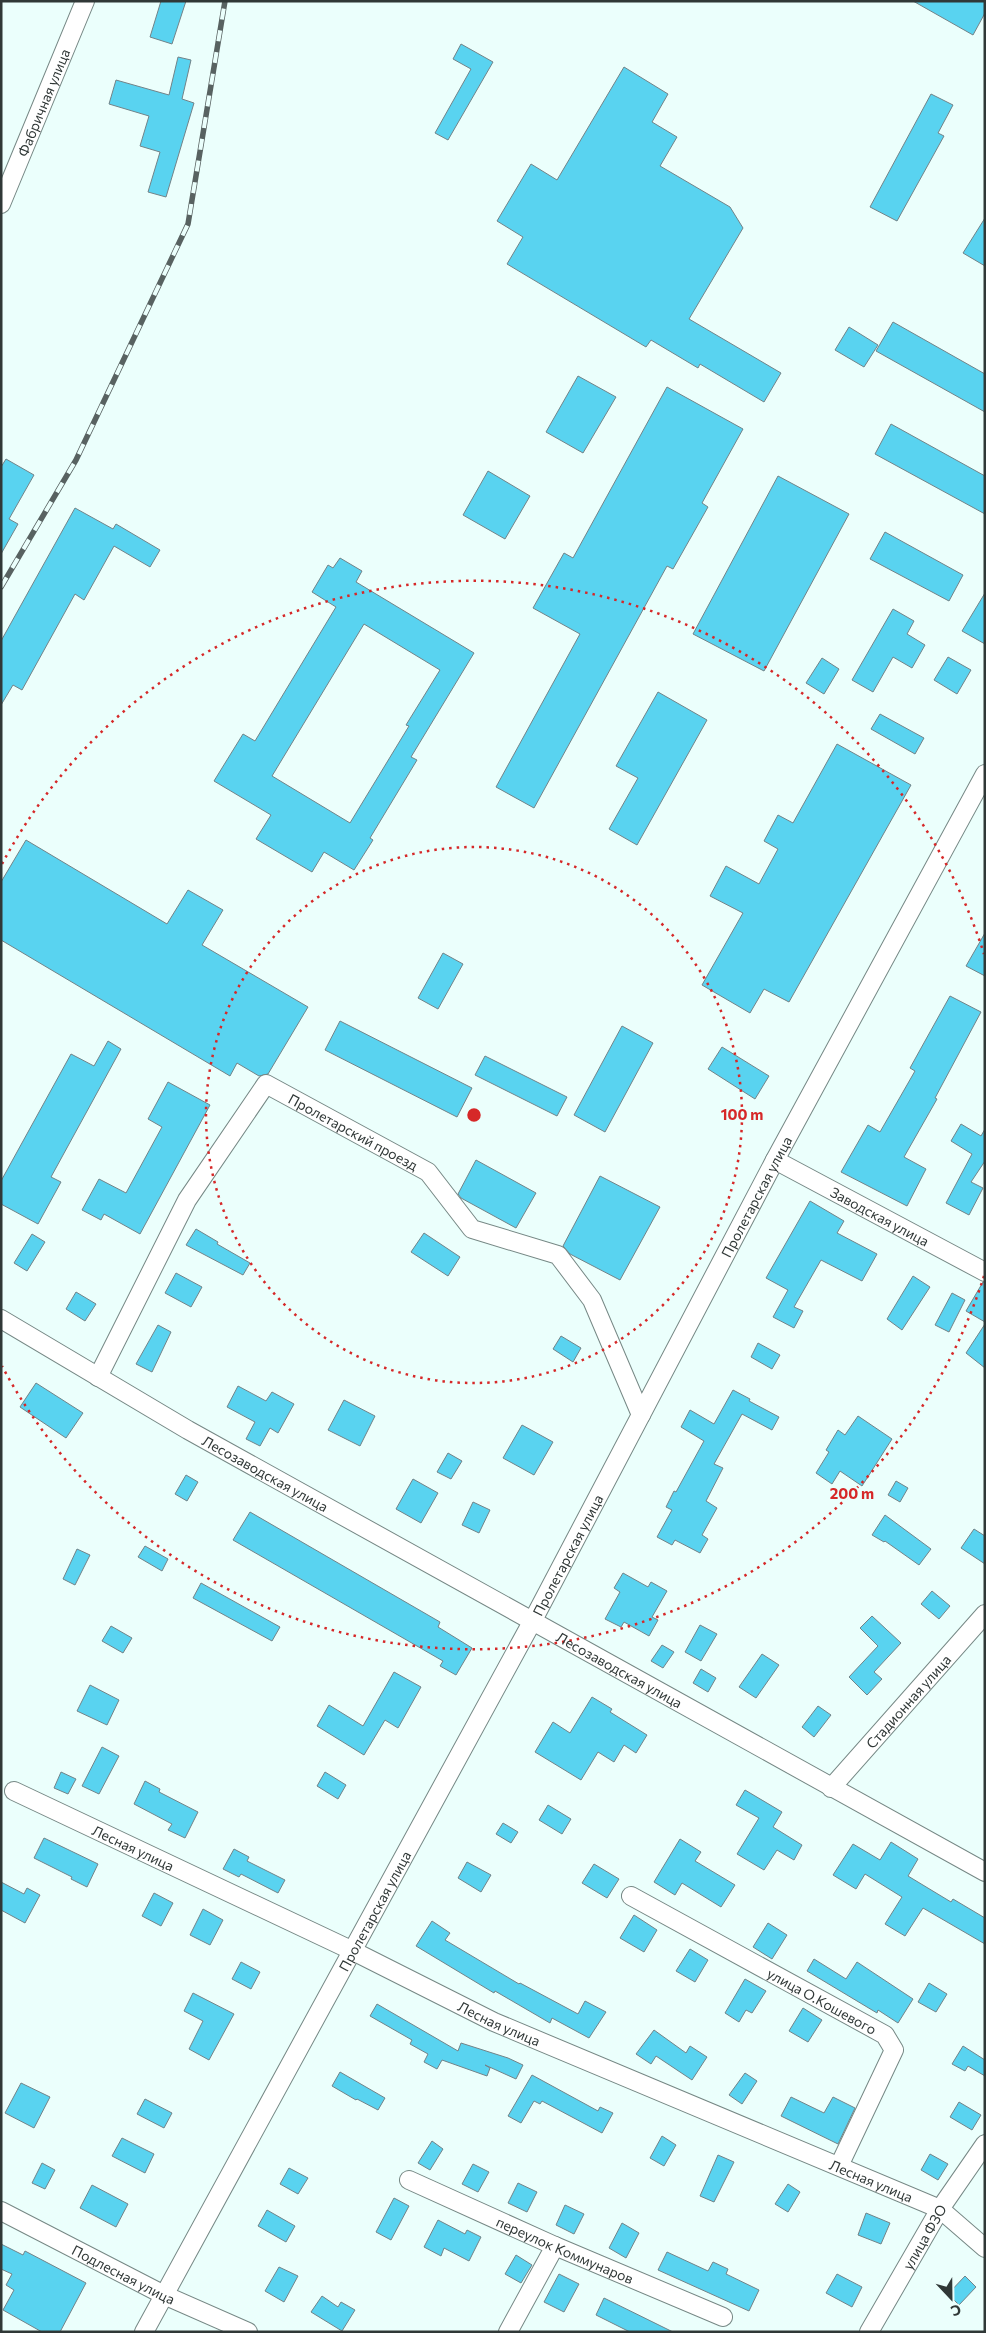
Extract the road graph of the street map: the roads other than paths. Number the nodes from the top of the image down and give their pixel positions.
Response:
1 (85, 1) edge
2 (1, 204) edge
3 (985, 774) edge
4 (775, 1160) junction
5 (985, 1272) edge
6 (1, 1318) edge
7 (98, 1377) junction
8 (641, 1415) junction
9 (985, 1614) edge
10 (532, 1622) junction
11 (831, 1788) junction
12 (14, 1791) dead end
13 (985, 1872) edge
14 (631, 1896) dead end
15 (353, 1951) junction
16 (985, 2144) edge
17 (839, 2166) junction
18 (409, 2180) dead end
19 (940, 2209) junction
20 (1, 2210) edge
21 (555, 2246) junction
22 (985, 2248) edge
23 (164, 2295) junction
24 (724, 2317) dead end
25 (144, 2332) edge
26 (248, 2332) edge
27 (508, 2332) edge
28 (869, 2332) edge

1 - 2 street, Фабричная улица
3 - 4 street, Пролетарская улица
4 - 5 street, Заводская улица
4 - 8 street, Пролетарская улица
6 - 7 street, Лесозаводская улица
7 - 8 street, Пролетарский проезд
7 - 10 street, Лесозаводская улица
8 - 10 street, Пролетарская улица
9 - 11 street, Стадионная улица
10 - 11 street, Лесозаводская улица
10 - 15 street, Пролетарская улица
11 - 13 street, Лесозаводская улица
12 - 15 street, Лесная улица
14 - 17 street, улица О.Кошевого
15 - 17 street, Лесная улица
15 - 23 street, Пролетарская улица
16 - 19 street, улица ФЗО
17 - 19 street, Лесная улица
18 - 21 street, переулок Коммунаров
19 - 22 street, Лесная улица
19 - 28 street, улица ФЗО
20 - 23 street, Подлесная улица
21 - 24 street, переулок Коммунаров
21 - 27 street
23 - 25 street, Пролетарская улица
23 - 26 street, Подлесная улица

